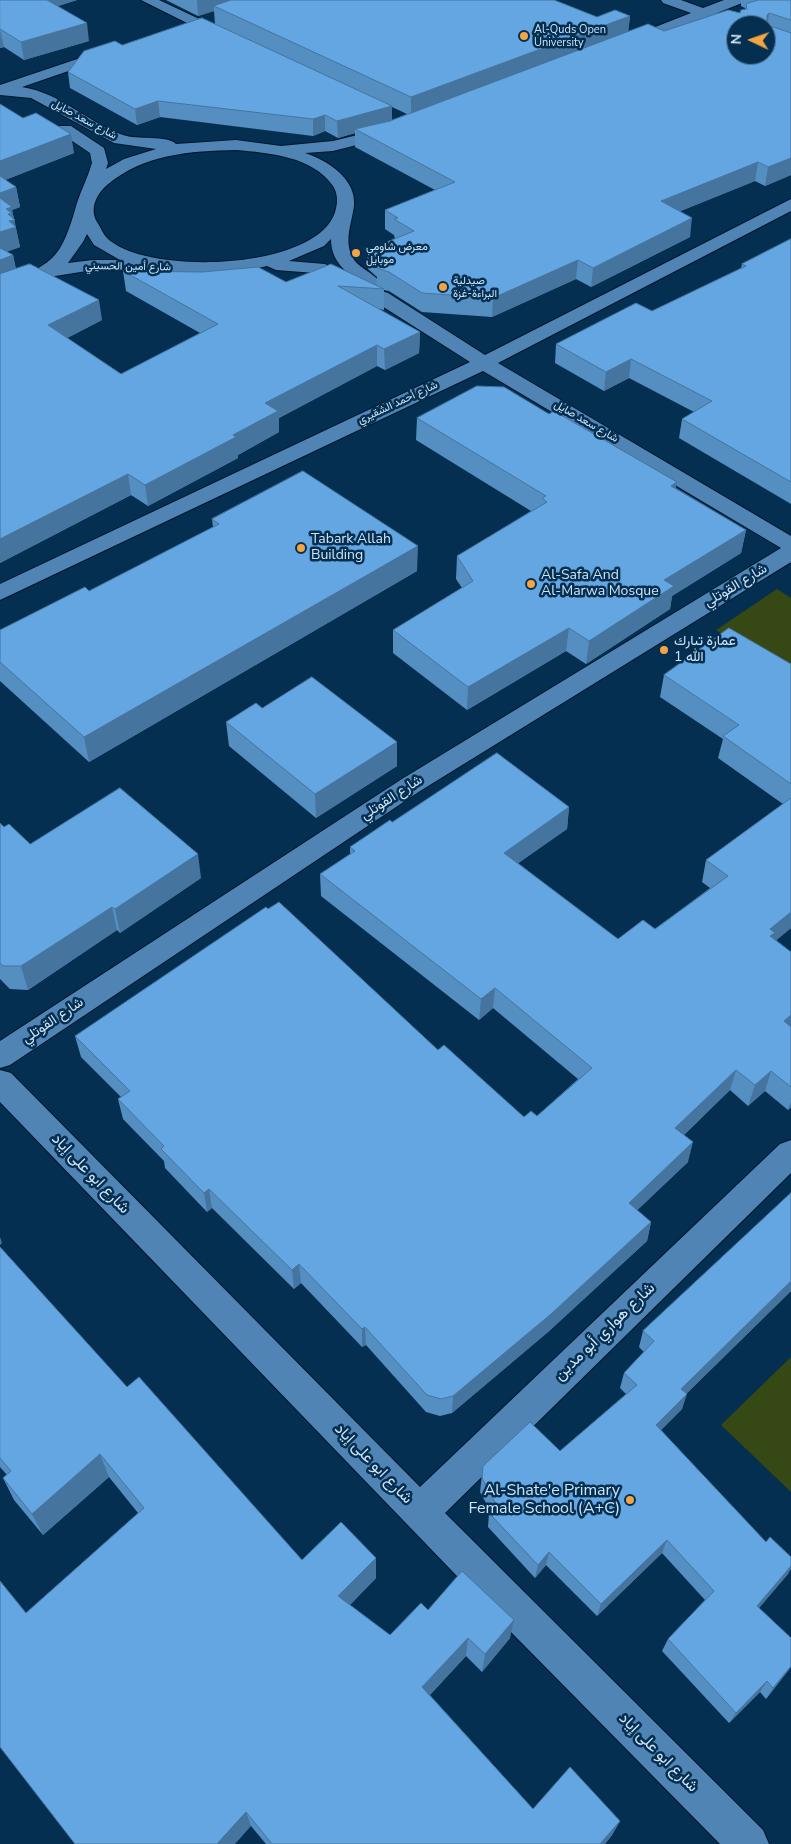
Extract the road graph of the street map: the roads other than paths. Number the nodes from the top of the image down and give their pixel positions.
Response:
1 (148, 0) edge
2 (668, 0) edge
3 (737, 0) edge
4 (703, 14) junction
5 (214, 18) edge
6 (726, 22) edge
7 (196, 23) junction
8 (178, 30) edge
9 (241, 44) edge
10 (123, 48) edge
11 (612, 48) edge
12 (4, 89) edge
13 (402, 128) edge
14 (383, 134) junction
15 (216, 145) junction
16 (263, 148) junction
17 (345, 195) junction
18 (88, 201) junction
19 (791, 204) edge
20 (341, 219) junction
21 (246, 266) junction
22 (181, 268) junction
23 (46, 272) junction
24 (5, 283) edge
25 (381, 297) junction
26 (484, 363) junction
27 (791, 545) edge
28 (791, 552) edge
29 (0, 593) edge
30 (0, 1056) edge
31 (0, 1082) edge
32 (791, 1153) edge
33 (420, 1512) junction
34 (749, 1844) edge

1 - 7 street
2 - 4 street
3 - 4 street
4 - 6 street
4 - 11 street
5 - 7 street
7 - 8 street
7 - 9 street
10 - 12 street
12 - 15 street, شارع سعد صايل
12 - 18 street, شارع سعد صايل
13 - 14 street
14 - 16 street
14 - 17 street
15 - 16 street
15 - 18 street
16 - 17 street
17 - 20 street, شارع سعد صايل
18 - 22 street
18 - 23 street, شارع أمين الحسيني
19 - 26 street, شارع أحمد الشقيري
20 - 21 street
20 - 25 street, شارع سعد صايل
21 - 22 street
21 - 25 street, شارع سعد صايل
22 - 23 street, شارع أمين الحسيني
23 - 24 street, شارع أمين الحسيني
25 - 26 street, شارع سعد صايل
26 - 27 street, شارع سعد صايل
26 - 29 street, شارع أحمد الشقيري
28 - 30 street, شارع القوتلي
31 - 33 street, شارع ابو على إياد
32 - 33 street, شارع هواري أبو مدين
33 - 34 street, شارع ابو على إياد

